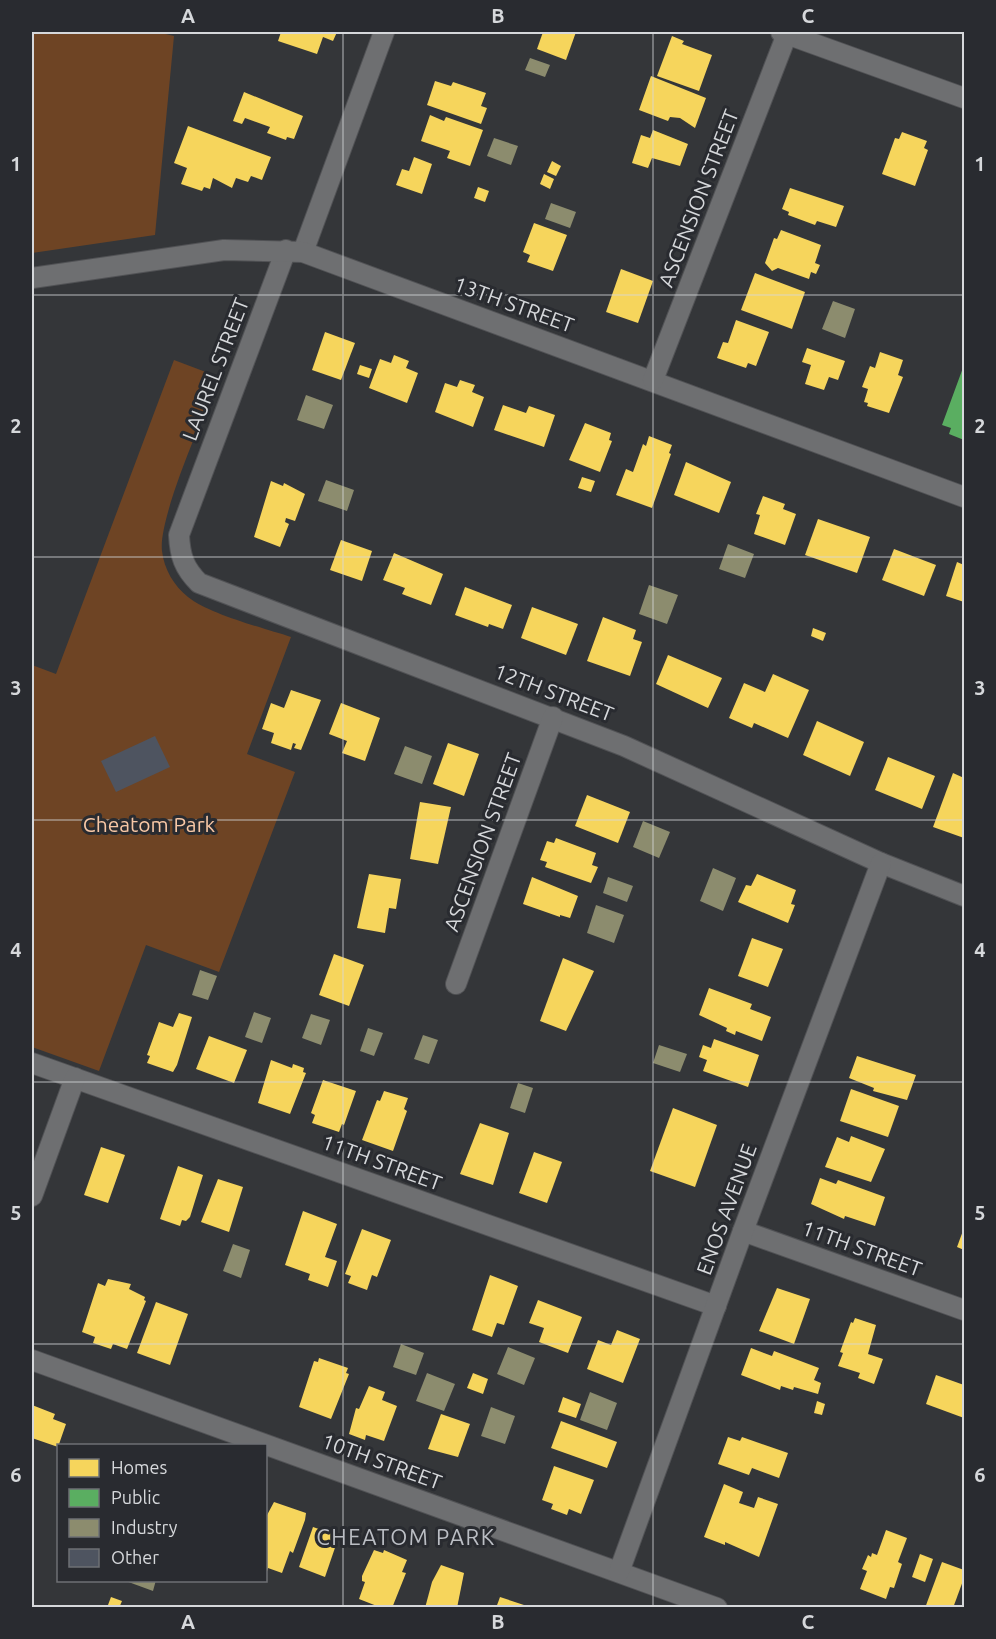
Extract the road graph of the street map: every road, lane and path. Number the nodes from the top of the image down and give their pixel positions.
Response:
1 (384, 32) edge
2 (784, 33) edge
3 (964, 98) edge
4 (294, 251) junction
5 (32, 278) edge
6 (653, 380) junction
7 (964, 497) edge
8 (189, 505) joint
9 (553, 717) junction
10 (881, 863) junction
11 (964, 896) edge
12 (456, 984) dead end
13 (32, 1062) edge
14 (75, 1078) junction
15 (32, 1196) edge
16 (743, 1231) junction
17 (716, 1306) junction
18 (964, 1310) edge
19 (32, 1360) edge
20 (265, 1444) edge
21 (267, 1445) edge
22 (619, 1572) junction
23 (717, 1608) edge

1 - 4 street, LAUREL STREET
2 - 3 street
2 - 6 street, ASCENSION STREET
4 - 5 street, 13TH STREET
4 - 6 street, 13TH STREET
4 - 8 street, LAUREL STREET
6 - 7 street, 13TH STREET
8 - 9 street, 12TH STREET
9 - 10 street, 12TH STREET
9 - 12 street, ASCENSION STREET
10 - 11 street, 12TH STREET
10 - 16 street, ENOS AVENUE
13 - 14 street, 11TH STREET
14 - 15 street
14 - 17 street, 11TH STREET
16 - 17 street, ENOS AVENUE
16 - 18 street, 11TH STREET
17 - 22 street, ENOS AVENUE
19 - 20 street, 10TH STREET
21 - 22 street, 10TH STREET
22 - 23 street, 10TH STREET

